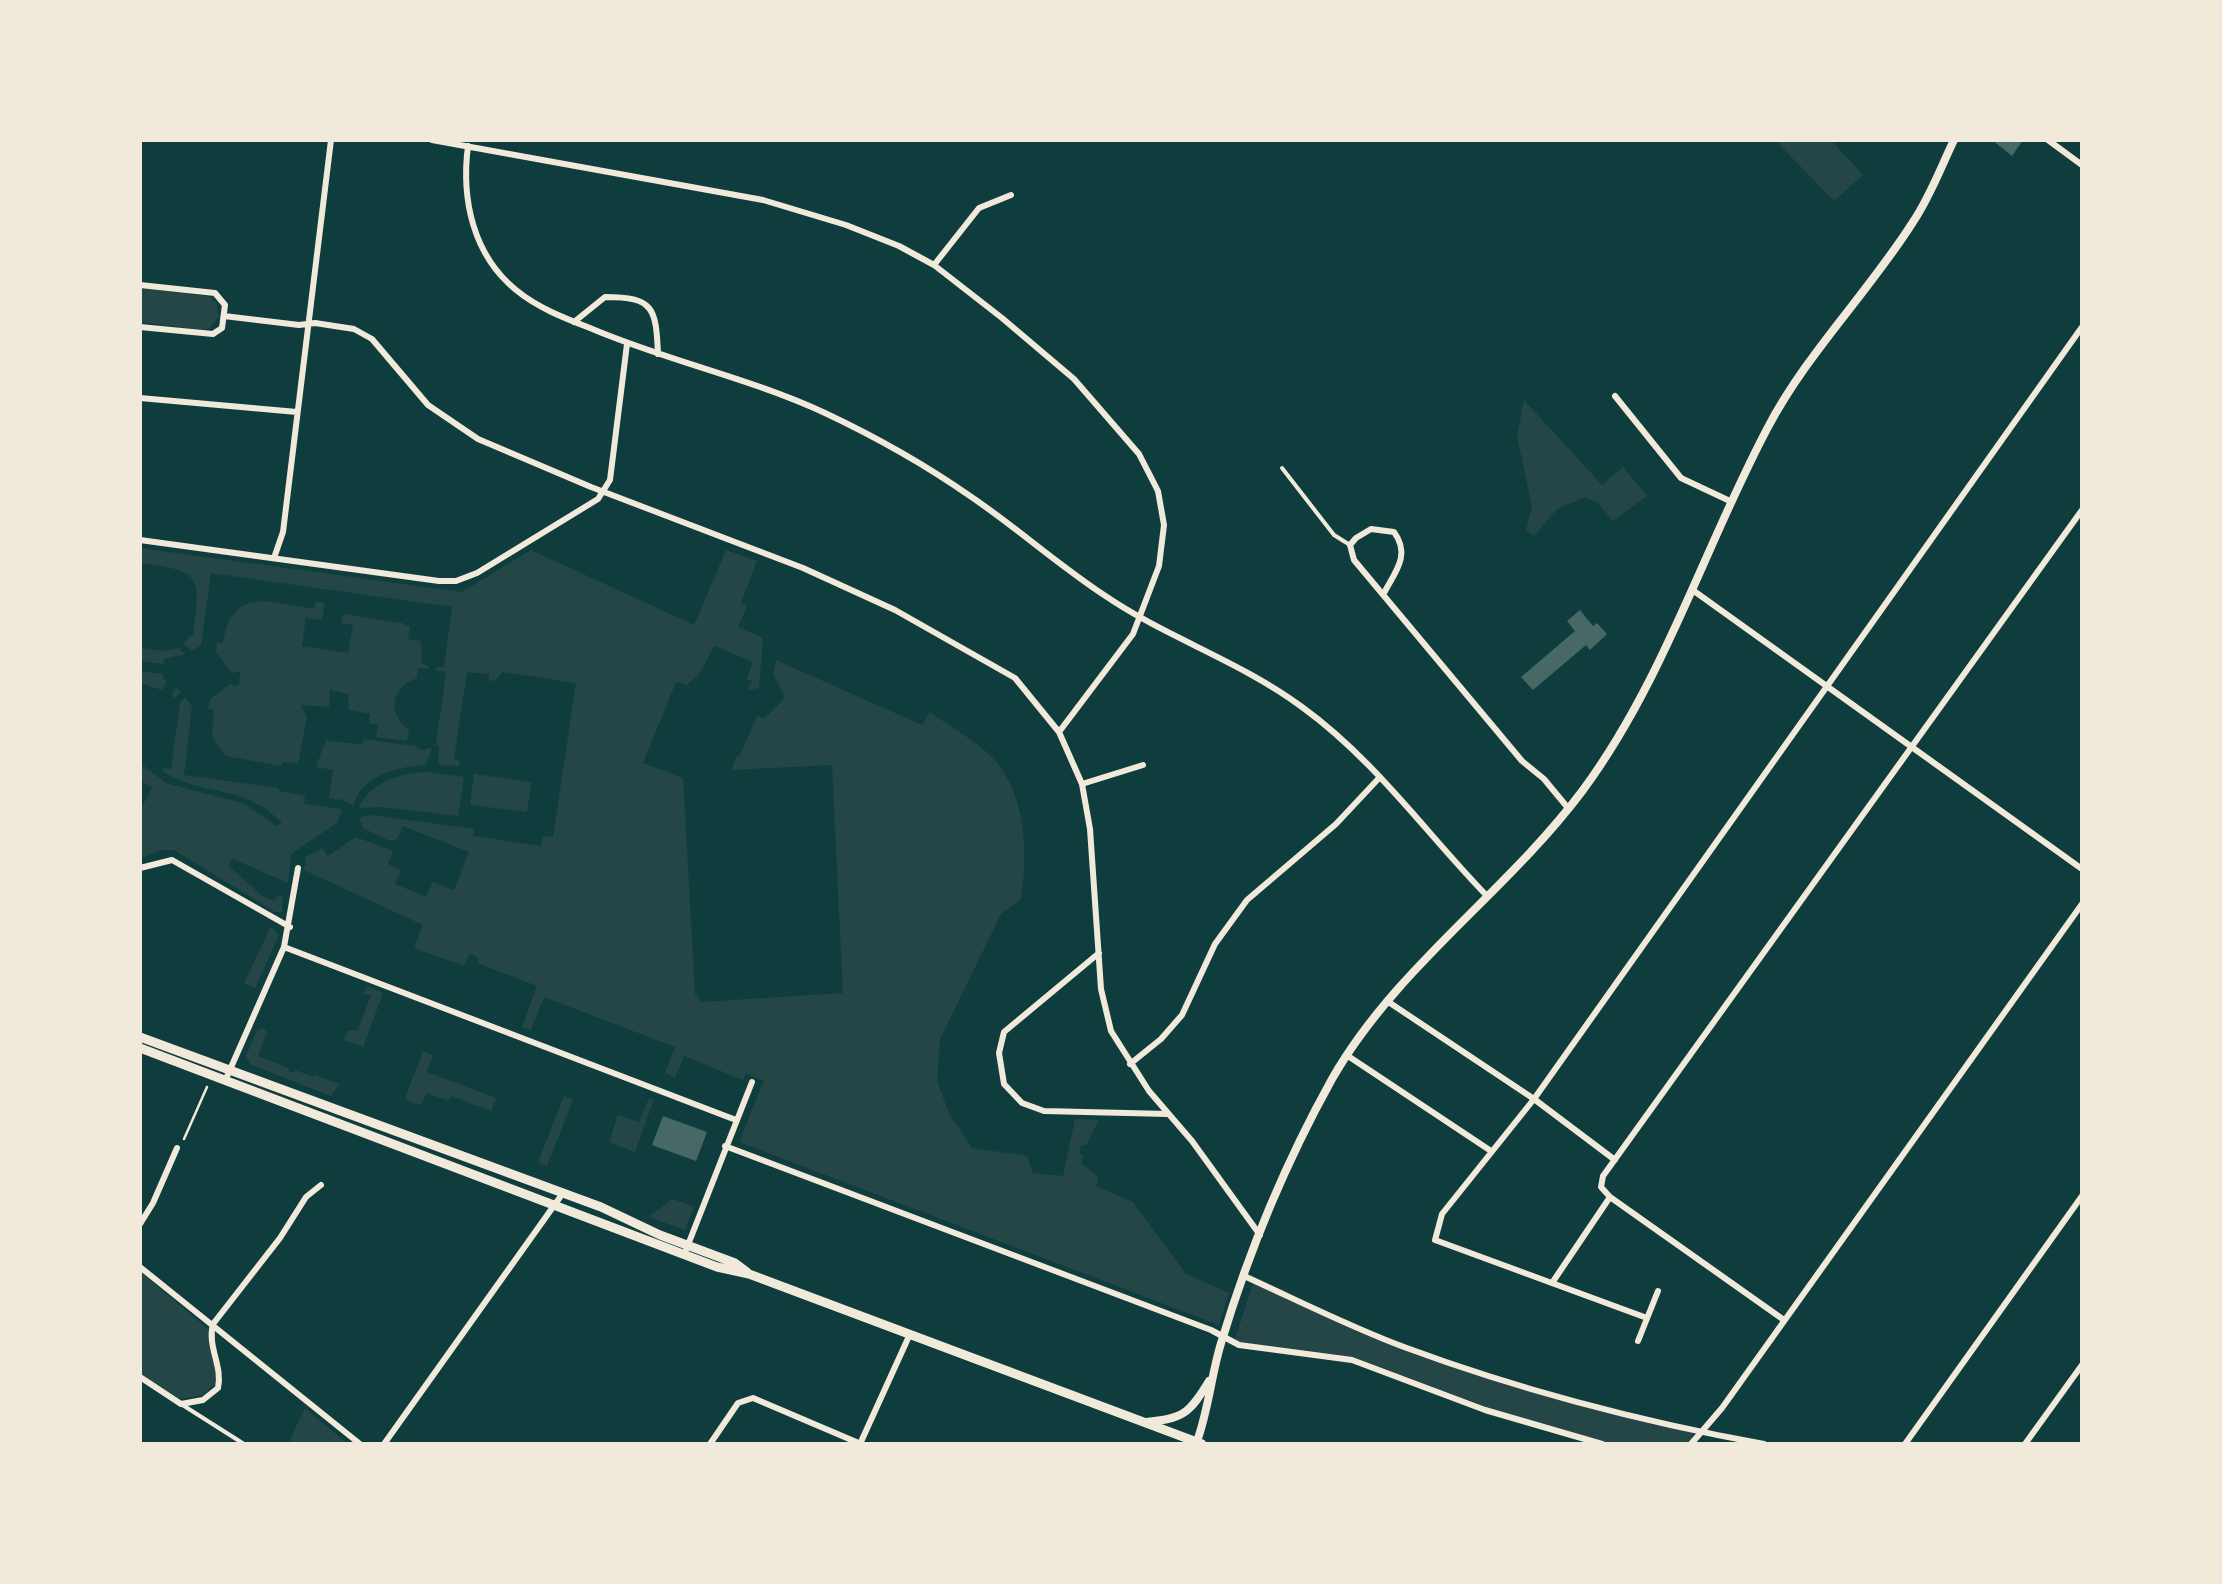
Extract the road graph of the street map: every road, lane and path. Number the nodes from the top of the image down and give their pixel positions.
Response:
1 (331, 140) edge
2 (432, 140) edge
3 (1954, 140) edge
4 (2048, 140) edge
5 (468, 146) junction
6 (2082, 165) edge
7 (1011, 195) dead end
8 (934, 265) junction
9 (140, 285) edge
10 (224, 316) junction
11 (574, 322) junction
12 (308, 324) junction
13 (140, 326) edge
14 (2082, 327) edge
15 (627, 344) junction
16 (658, 354) junction
17 (1615, 396) dead end
18 (140, 398) edge
19 (297, 412) junction
20 (1282, 468) dead end
21 (604, 492) junction
22 (1733, 503) junction
23 (2082, 510) edge
24 (140, 540) edge
25 (1350, 545) junction
26 (274, 558) junction
27 (1694, 591) junction
28 (1384, 594) junction
29 (1138, 615) junction
30 (1827, 686) junction
31 (1060, 732) junction
32 (1910, 747) junction
33 (1143, 765) dead end
34 (1380, 777) junction
35 (1082, 784) junction
36 (1568, 808) junction
37 (140, 868) edge
38 (298, 868) dead end
39 (2082, 869) edge
40 (1487, 896) junction
41 (2082, 904) edge
42 (290, 926) junction
43 (284, 947) junction
44 (1100, 952) junction
45 (1387, 1001) junction
46 (140, 1037) edge
47 (140, 1048) edge
48 (1348, 1056) junction
49 (1130, 1064) junction
50 (212, 1076) junction
51 (226, 1076) junction
52 (752, 1082) dead end
53 (1534, 1099) junction
54 (1168, 1114) junction
55 (736, 1120) junction
56 (725, 1146) junction
57 (178, 1148) joint
58 (1490, 1152) junction
59 (1615, 1160) junction
60 (321, 1185) dead end
61 (563, 1193) junction
62 (2082, 1196) edge
63 (1610, 1197) junction
64 (553, 1205) junction
65 (140, 1224) edge
66 (1260, 1235) junction
67 (686, 1250) junction
68 (140, 1267) edge
69 (1244, 1276) junction
70 (1552, 1284) junction
71 (1658, 1291) dead end
72 (1647, 1318) junction
73 (1784, 1320) junction
74 (213, 1324) junction
75 (910, 1334) junction
76 (1223, 1337) junction
77 (1638, 1341) dead end
78 (2082, 1365) edge
79 (140, 1377) edge
80 (1211, 1378) junction
81 (180, 1404) junction
82 (1143, 1422) junction
83 (1702, 1432) junction
84 (1198, 1443) edge
85 (244, 1444) edge
86 (360, 1444) edge
87 (384, 1444) edge
88 (710, 1444) edge
89 (860, 1444) edge
90 (1602, 1444) edge
91 (1691, 1444) edge
92 (1764, 1444) edge
93 (1905, 1444) edge
94 (2025, 1444) edge

1 - 12 street
2 - 5 street
3 - 22 street
4 - 6 street
5 - 8 street
5 - 11 street
7 - 8 street
8 - 29 street
9 - 10 street
10 - 12 street
10 - 13 street
11 - 15 street
11 - 16 street
12 - 19 street
12 - 21 street
14 - 30 street
15 - 16 street
15 - 21 street
16 - 29 street
17 - 22 street
18 - 19 street
19 - 26 street
20 - 25 lane
21 - 26 street
21 - 31 street
22 - 27 street
23 - 32 street
24 - 26 street
25 - 28 street
25 - 28 street
27 - 30 street
27 - 36 street
28 - 36 street
29 - 31 street
29 - 34 street
30 - 32 street
30 - 53 street
31 - 35 street
32 - 39 street
32 - 59 street
33 - 35 street
34 - 40 street
34 - 49 street
35 - 44 street
36 - 40 street
37 - 42 street
38 - 42 street
40 - 45 street
41 - 73 street
42 - 43 street
43 - 51 street
43 - 55 street
44 - 49 street
44 - 54 street
45 - 48 street
45 - 53 street
46 - 51 main road
47 - 50 main road
48 - 58 street
48 - 66 street
49 - 54 street
50 - 51 main road
50 - 57 path
51 - 61 main road
51 - 64 main road
52 - 55 street
53 - 58 street
53 - 59 street
54 - 66 street
55 - 56 street
56 - 67 street
56 - 76 street
57 - 65 street
58 - 70 street
59 - 63 street
60 - 74 street
61 - 64 street
61 - 67 main road
62 - 93 street
63 - 70 street
63 - 73 street
64 - 67 main road
64 - 87 street
66 - 69 street
67 - 75 main road
68 - 74 street
69 - 76 street
69 - 83 street
70 - 72 street
71 - 72 street
72 - 77 street
73 - 83 street
74 - 81 street
74 - 86 street
75 - 82 main road
75 - 89 street
76 - 80 street
76 - 90 street
78 - 94 street
79 - 81 street
80 - 82 street
80 - 84 street
81 - 85 lane
82 - 84 main road
83 - 91 street
83 - 92 street
88 - 89 street

